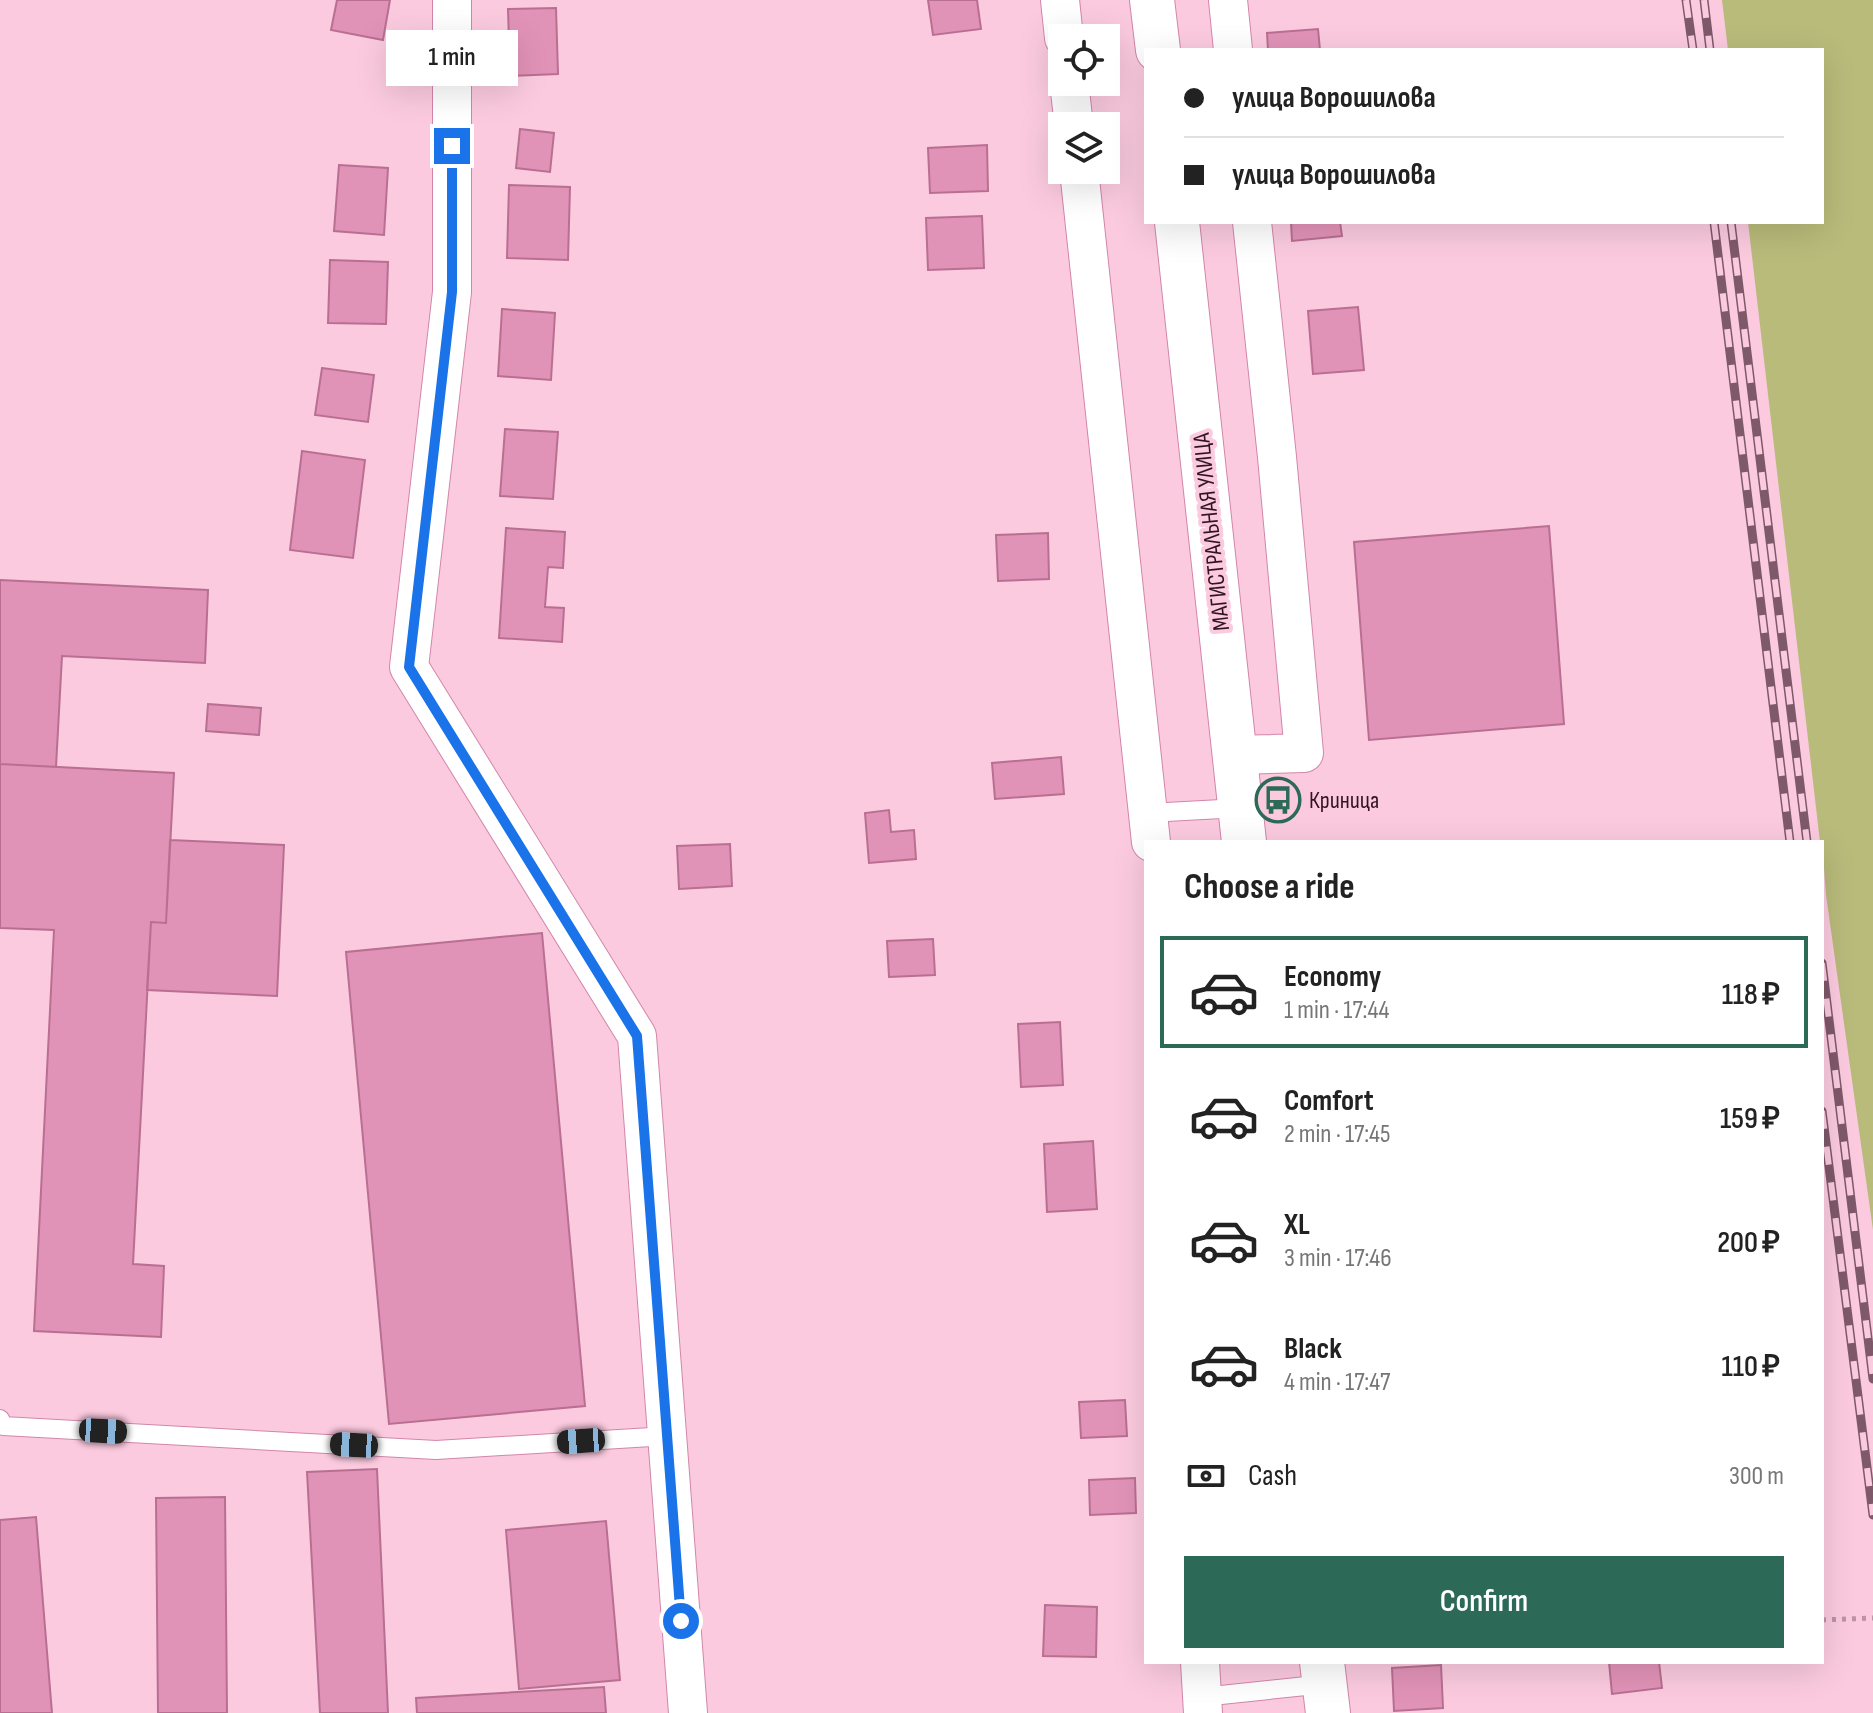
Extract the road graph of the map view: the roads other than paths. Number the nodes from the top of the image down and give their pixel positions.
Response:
1 (452, 0) edge
2 (1060, 0) edge
3 (1152, 0) edge
4 (1228, 0) edge
5 (1063, 24) edge
6 (1158, 48) edge
7 (1233, 48) edge
8 (1081, 184) edge
9 (1177, 224) edge
10 (1252, 224) edge
11 (1235, 755) junction
12 (1242, 825) edge
13 (1150, 828) edge
14 (0, 1419) edge
15 (668, 1436) junction
16 (1325, 1686) edge
17 (1202, 1691) edge
18 (688, 1713) edge

1 - 15 street
2 - 5 street
3 - 6 main road
4 - 7 street
8 - 13 street
9 - 11 main road, МАГИСТРАЛЬНАЯ УЛИЦА
10 - 11 street
11 - 12 main road, МАГИСТРАЛЬНАЯ УЛИЦА
12 - 13 lane
14 - 15 lane
15 - 18 street
16 - 17 lane

